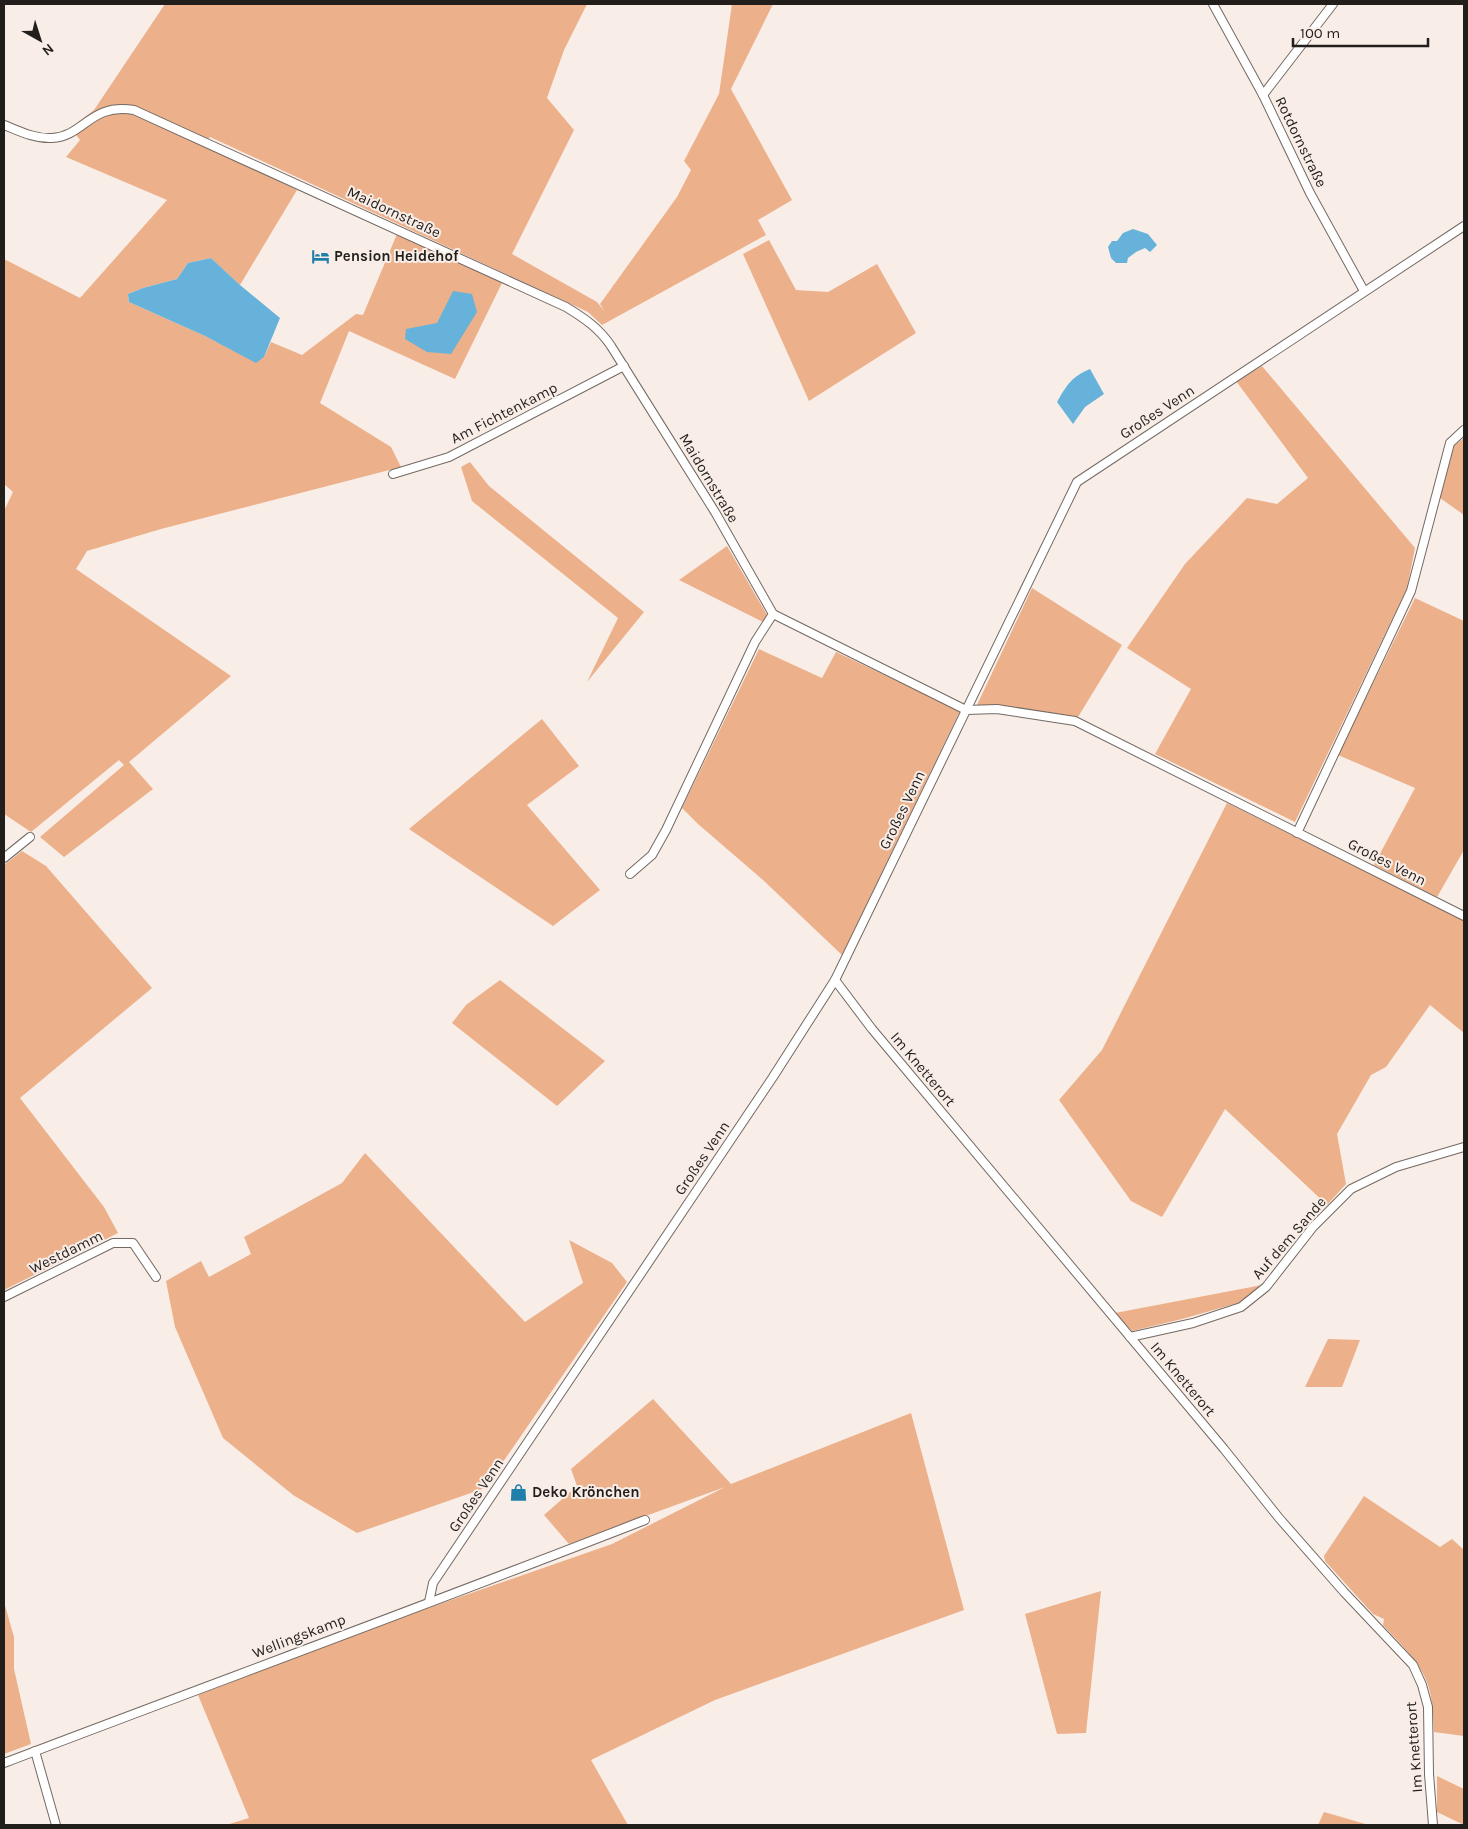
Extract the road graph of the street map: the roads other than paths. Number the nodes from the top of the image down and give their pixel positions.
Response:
1 (1214, 4) edge
2 (1333, 4) edge
3 (1263, 95) junction
4 (4, 125) edge
5 (1464, 226) edge
6 (1364, 291) junction
7 (624, 366) junction
8 (1464, 430) edge
9 (393, 474) dead end
10 (773, 614) junction
11 (966, 710) junction
12 (1297, 833) junction
13 (30, 837) dead end
14 (4, 858) edge
15 (630, 874) dead end
16 (1464, 916) edge
17 (835, 980) junction
18 (1464, 1147) edge
19 (156, 1277) dead end
20 (4, 1298) edge
21 (1130, 1337) junction
22 (645, 1520) dead end
23 (429, 1602) junction
24 (35, 1751) junction
25 (4, 1763) edge
26 (56, 1825) edge
27 (1433, 1825) edge

1 - 3 street, Rotdornstraße
2 - 3 street
3 - 6 street, Rotdornstraße
4 - 7 street, Maidornstraße
5 - 6 street, Großes Venn
6 - 11 street, Großes Venn
7 - 9 street, Am Fichtenkamp
7 - 10 street, Maidornstraße
8 - 12 street
10 - 11 street
10 - 15 street
11 - 12 street, Großes Venn
11 - 17 street, Großes Venn
12 - 16 street, Großes Venn
13 - 14 street
17 - 21 street, Im Knetterort
17 - 23 street, Großes Venn
18 - 21 street, Auf dem Sande
19 - 20 street, Westdamm
21 - 27 street, Im Knetterort
22 - 23 street, Wellingskamp
23 - 24 street, Wellingskamp
24 - 25 street, Wellingskamp
24 - 26 street

